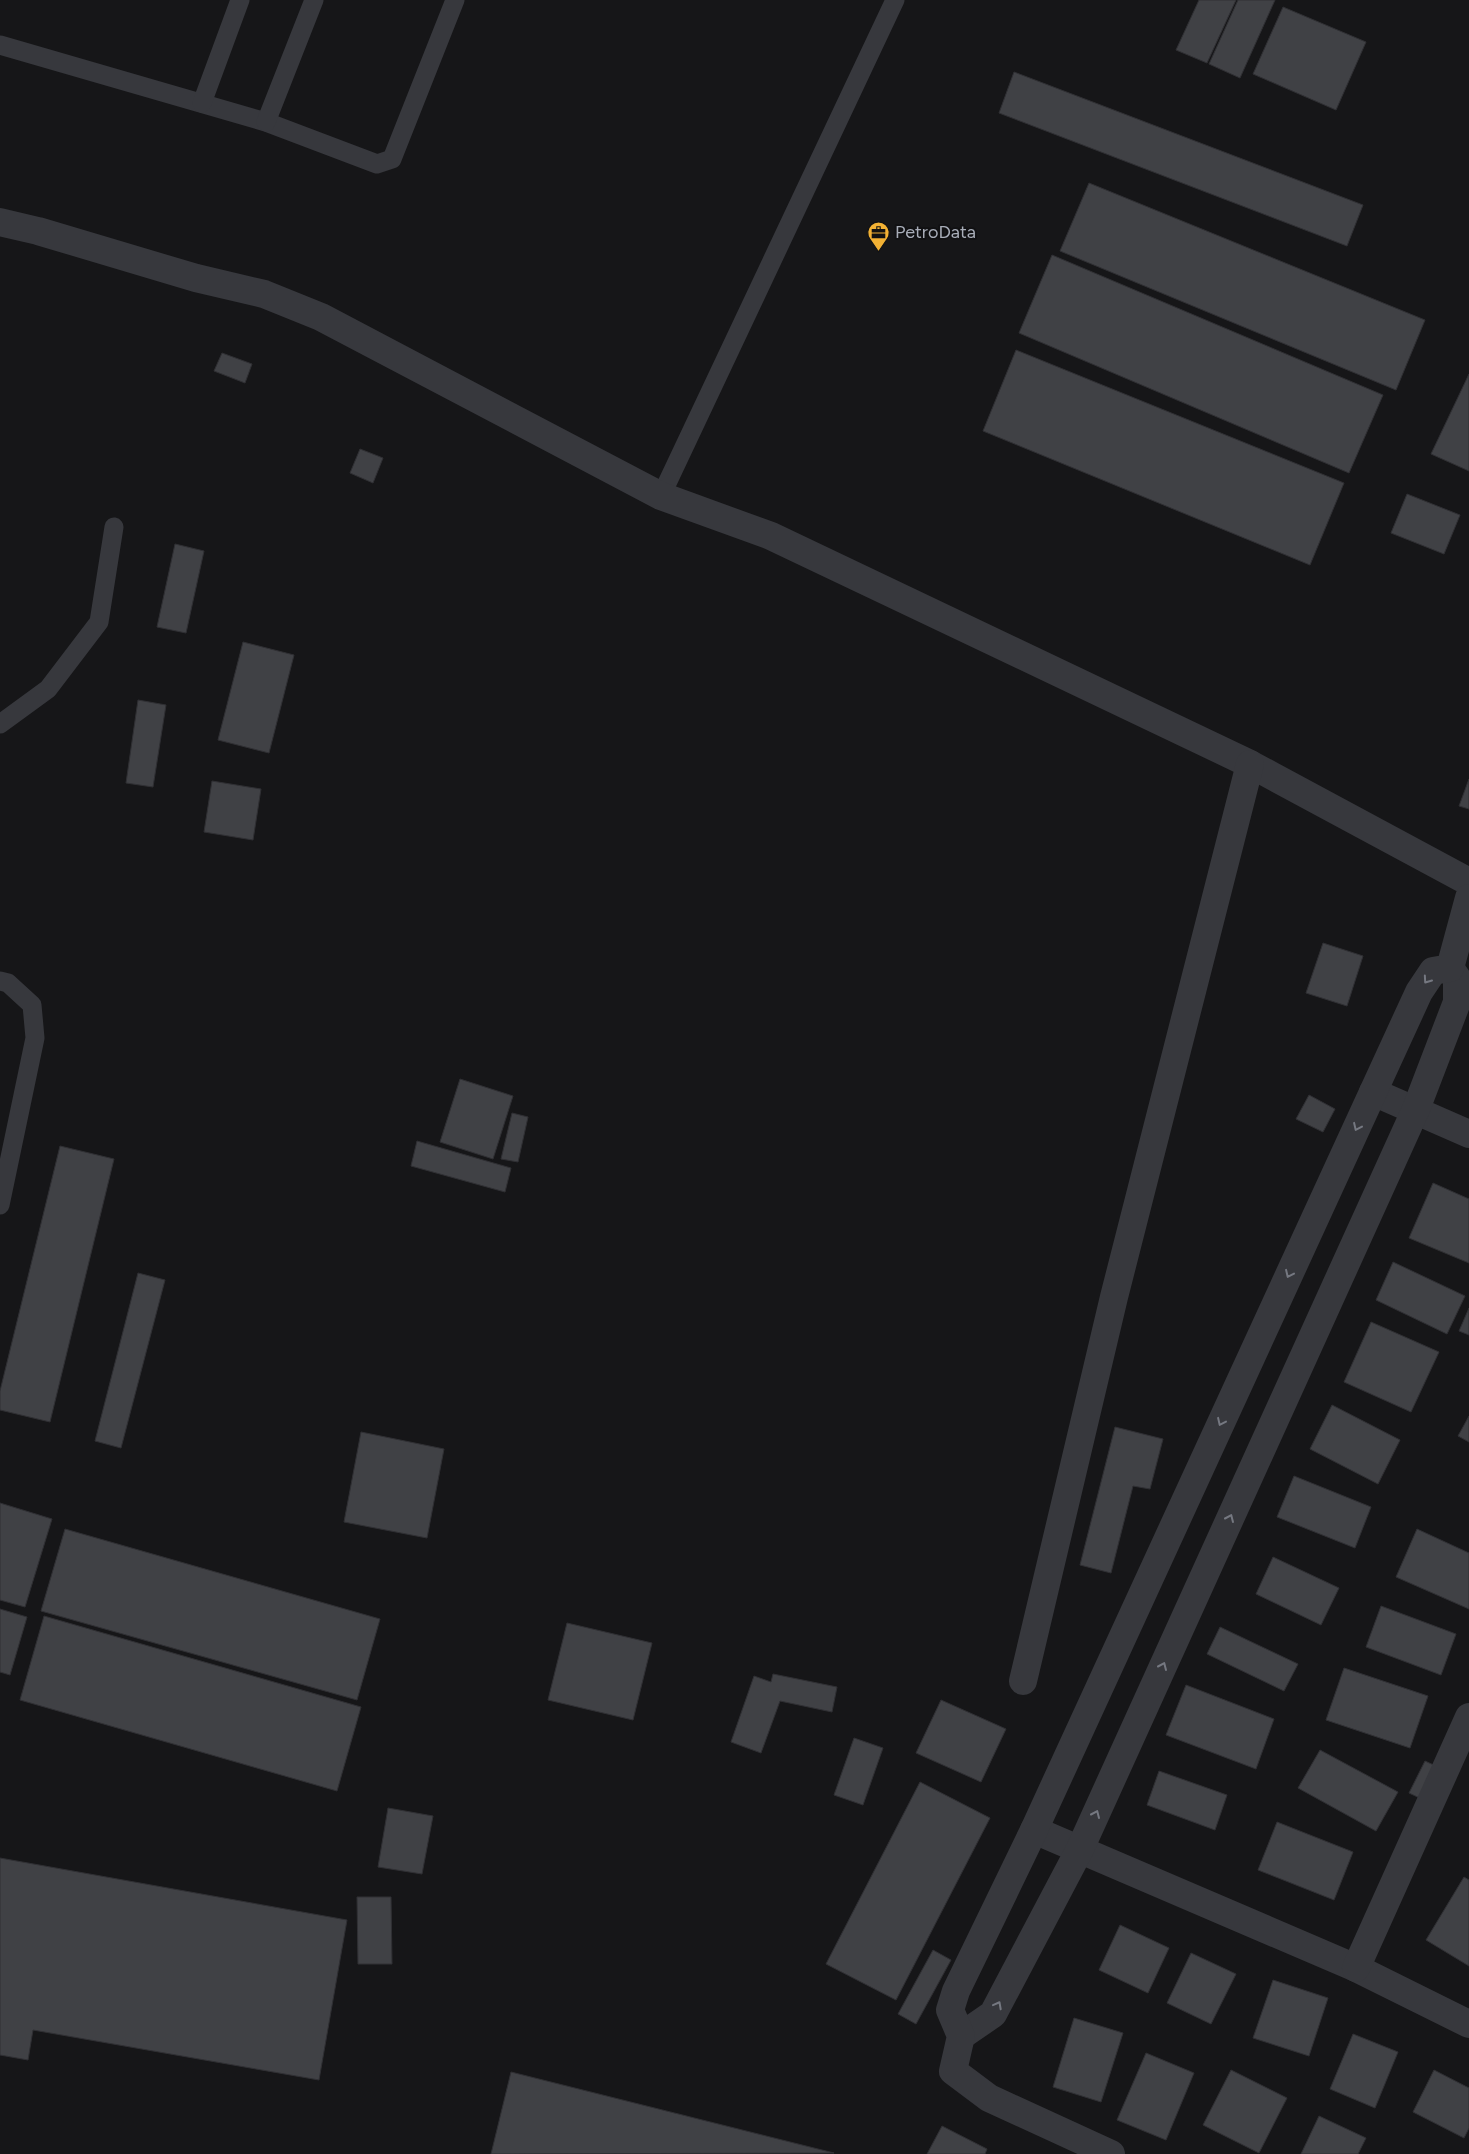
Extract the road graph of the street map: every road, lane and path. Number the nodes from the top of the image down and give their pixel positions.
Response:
1 (240, 0) edge
2 (314, 0) edge
3 (455, 0) edge
4 (895, 0) edge
5 (0, 46) edge
6 (202, 102) junction
7 (266, 122) junction
8 (0, 222) edge
9 (661, 496) junction
10 (114, 527) dead end
11 (0, 724) edge
12 (1250, 764) junction
13 (1469, 882) edge
14 (1469, 898) edge
15 (1450, 968) junction
16 (0, 981) edge
17 (1373, 1092) junction
18 (1416, 1109) junction
19 (1469, 1134) edge
20 (0, 1205) edge
21 (1023, 1681) dead end
22 (1469, 1717) edge
23 (1034, 1830) junction
24 (1080, 1849) junction
25 (1356, 1968) junction
26 (1469, 2024) edge
27 (961, 2036) junction
28 (1111, 2154) edge

1 - 6 lane
2 - 7 lane
3 - 7 lane
4 - 9 lane
5 - 6 lane
6 - 7 lane
8 - 9 street
9 - 12 street
10 - 11 lane
12 - 13 street
12 - 21 street
14 - 15 street
15 -> 17 street
15 - 18 street
16 - 20 lane
17 - 18 street
17 -> 23 street
18 - 19 street
24 -> 18 street
22 - 25 street
23 - 24 street
23 - 27 street
24 - 25 street
27 -> 24 street
25 - 26 street
27 - 28 street

